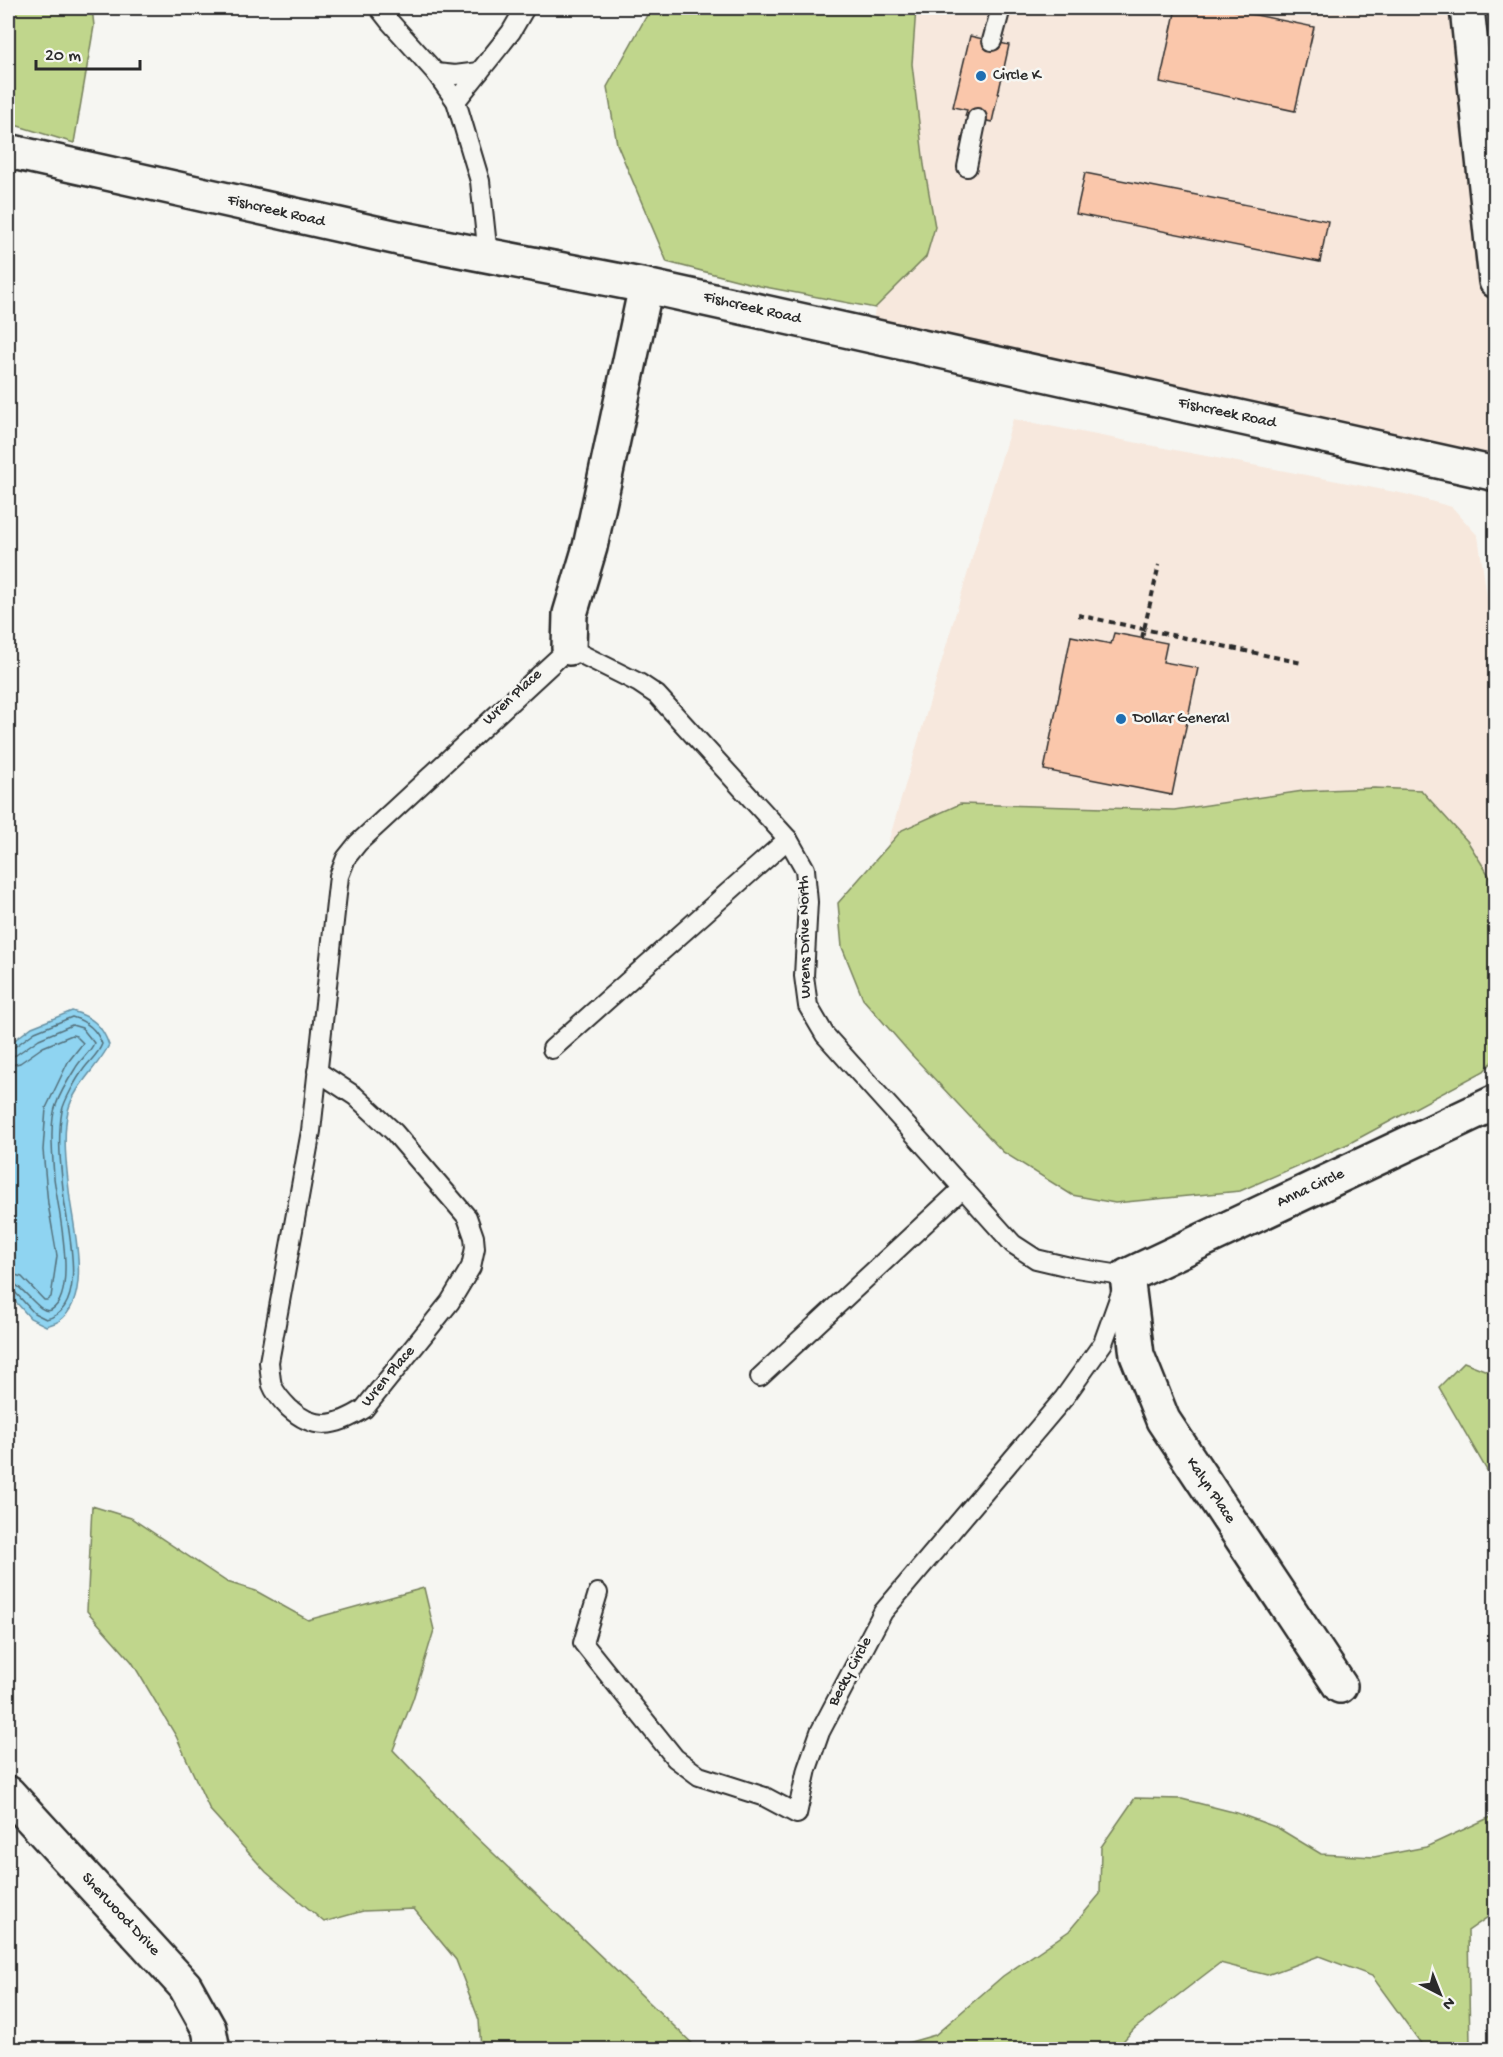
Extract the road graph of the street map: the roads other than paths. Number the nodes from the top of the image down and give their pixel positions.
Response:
1 (380, 8) edge
2 (525, 8) edge
3 (1001, 8) edge
4 (1467, 8) edge
5 (992, 41) dead end
6 (479, 72) junction
7 (436, 74) junction
8 (456, 101) junction
9 (977, 118) dead end
10 (8, 151) edge
11 (967, 167) dead end
12 (488, 256) junction
13 (1496, 281) edge
14 (646, 286) junction
15 (1496, 474) edge
16 (568, 648) junction
17 (788, 839) junction
18 (552, 1049) dead end
19 (317, 1071) junction
20 (1496, 1102) edge
21 (963, 1188) junction
22 (1127, 1276) junction
23 (760, 1377) dead end
24 (598, 1593) dead end
25 (1340, 1686) dead end
26 (8, 1793) edge
27 (213, 2049) edge

1 - 7 lane
2 - 6 lane
3 - 5 lane
4 - 13 street
6 - 7 lane
6 - 8 lane
7 - 8 lane
8 - 12 lane
9 - 11 lane
10 - 12 street, Fishcreek Road
12 - 14 street, Fishcreek Road
14 - 15 street, Fishcreek Road
14 - 16 street
16 - 17 lane, Wrens Drive North
16 - 19 lane, Wren Place
17 - 18 lane
17 - 21 lane, Wrens Drive North
19 - 19 lane, Wren Place
20 - 22 street, Anna Circle
21 - 22 lane, Wrens Drive North
21 - 23 lane
22 - 24 lane, Becky Circle
22 - 25 street, Kalyn Place
26 - 27 street, Sherwood Drive

